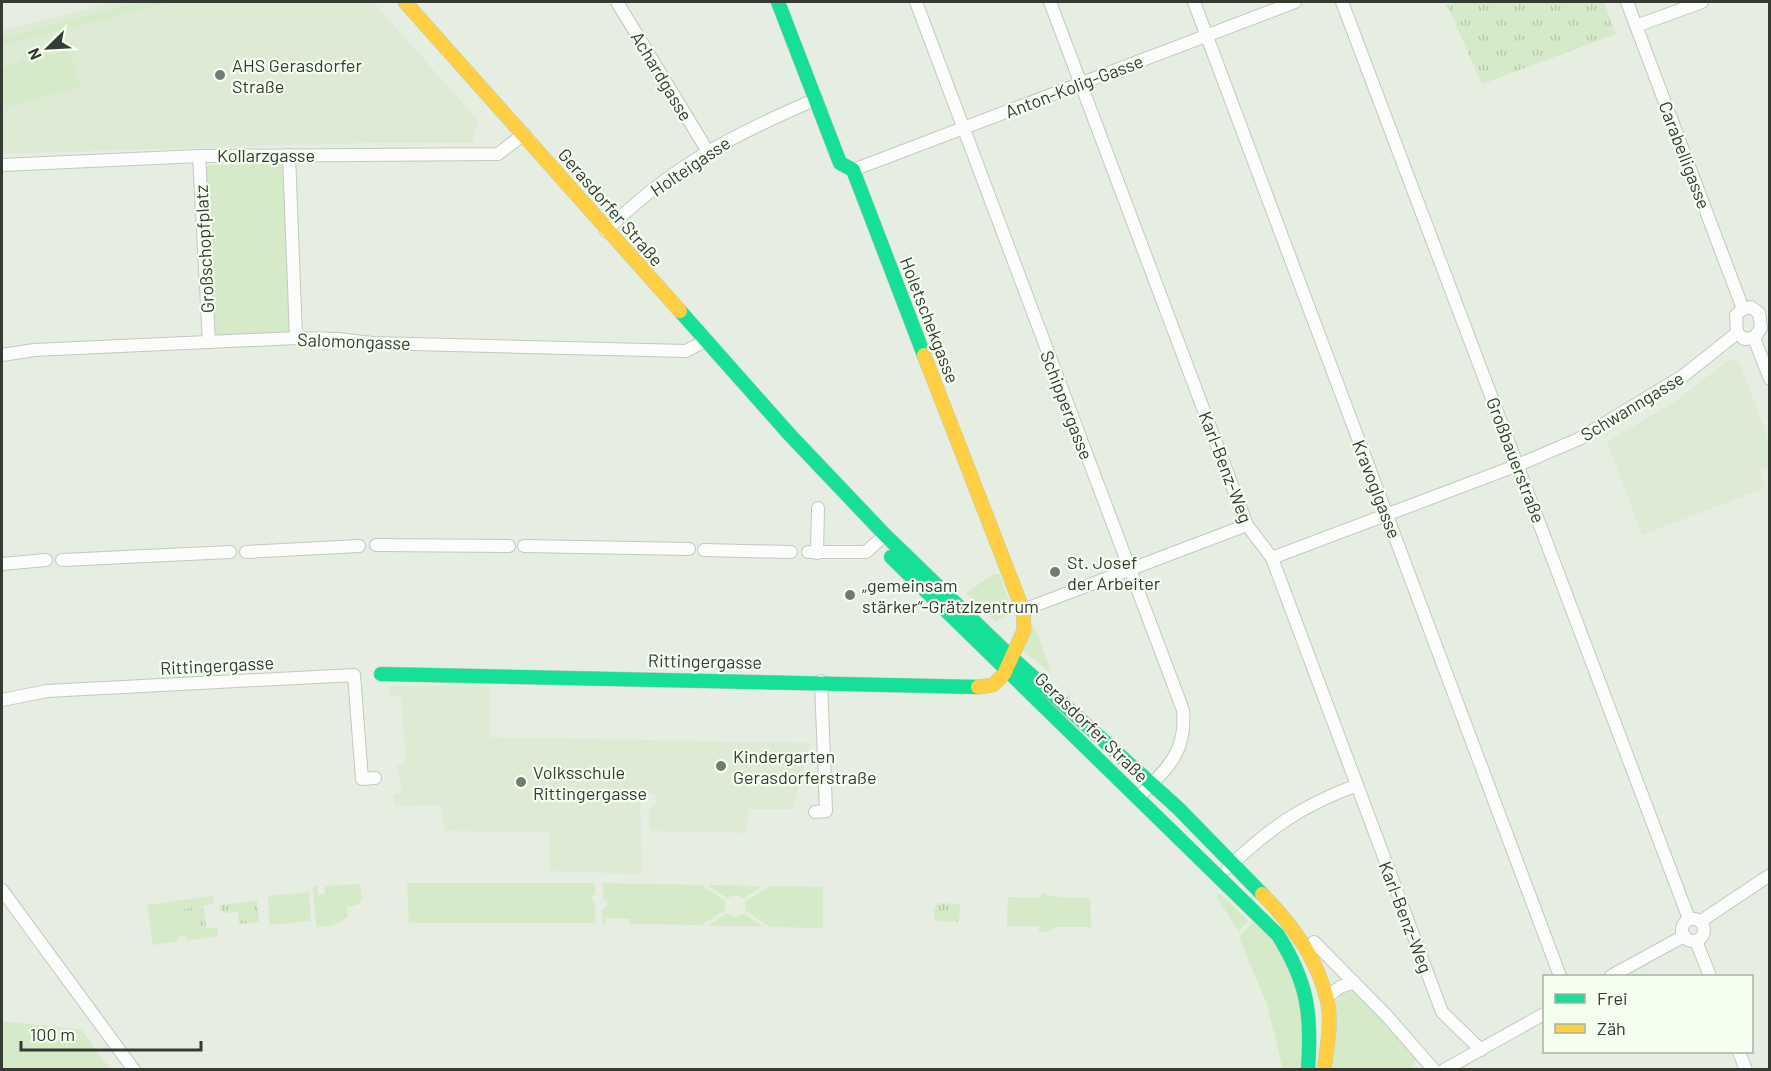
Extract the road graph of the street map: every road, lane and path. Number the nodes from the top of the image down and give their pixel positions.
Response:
1 (405, 2) edge
2 (617, 2) edge
3 (778, 2) edge
4 (916, 2) edge
5 (1050, 2) edge
6 (1194, 2) edge
7 (1295, 2) edge
8 (1342, 2) edge
9 (1627, 2) edge
10 (1702, 2) edge
11 (1636, 26) junction
12 (1206, 35) junction
13 (1080, 83) junction
14 (814, 100) junction
15 (962, 128) junction
16 (524, 134) junction
17 (707, 150) junction
18 (289, 155) junction
19 (199, 156) junction
20 (2, 165) edge
21 (853, 170) junction
22 (606, 231) junction
23 (1743, 309) junction
24 (1764, 309) edge
25 (1737, 333) junction
26 (296, 338) junction
27 (1754, 338) junction
28 (705, 341) junction
29 (209, 342) junction
30 (2, 355) edge
31 (1770, 379) edge
32 (1518, 465) junction
33 (818, 508) dead end
34 (1387, 516) junction
35 (1247, 525) junction
36 (881, 538) junction
37 (376, 545) dead end
38 (359, 546) dead end
39 (509, 546) dead end
40 (524, 546) dead end
41 (689, 549) dead end
42 (704, 550) dead end
43 (230, 552) dead end
44 (246, 552) dead end
45 (791, 552) dead end
46 (1272, 558) junction
47 (46, 560) dead end
48 (63, 560) dead end
49 (2, 564) edge
50 (1130, 569) junction
51 (1023, 610) junction
52 (1009, 663) junction
53 (381, 674) dead end
54 (821, 681) junction
55 (2, 700) edge
56 (375, 778) dead end
57 (1151, 785) junction
58 (1357, 785) junction
59 (1138, 798) junction
60 (815, 812) dead end
61 (1233, 864) junction
62 (1770, 875) edge
63 (1220, 877) junction
64 (2, 890) edge
65 (1695, 920) junction
66 (1684, 936) junction
67 (1696, 941) junction
68 (1314, 942) dead end
69 (1560, 975) edge
70 (1613, 975) edge
71 (1710, 975) edge
72 (1354, 982) junction
73 (1327, 998) junction
74 (1310, 999) junction
75 (1543, 1015) edge
76 (1481, 1050) junction
77 (1739, 1053) edge
78 (134, 1070) edge
79 (1308, 1070) edge
80 (1314, 1070) edge
81 (1324, 1070) edge
82 (1434, 1070) edge
83 (1444, 1070) edge
84 (1746, 1070) edge

1 - 16 main road, Gerasdorfer Straße
2 - 17 street, Achardgasse
3 - 14 main road, Holetschekgasse
4 - 15 street, Schippergasse
5 - 13 street, Karl-Benz-Weg
6 - 12 street, Kravoglgasse
7 - 12 street, Anton-Kolig-Gasse
8 - 32 street, Großbauerstraße
9 - 11 street, Carabelligasse
10 - 11 street
11 - 23 street, Carabelligasse
12 - 13 street, Anton-Kolig-Gasse
12 - 34 street, Kravoglgasse
13 - 15 street, Anton-Kolig-Gasse
13 - 35 street, Karl-Benz-Weg
14 - 17 street, Holteigasse
14 - 21 main road, Holetschekgasse
15 - 21 street, Anton-Kolig-Gasse
15 - 50 street, Schippergasse
16 - 18 street, Kollarzgasse
16 - 22 main road, Gerasdorfer Straße
17 - 22 street, Holteigasse
18 - 19 street, Kollarzgasse
18 - 26 street
19 - 20 street, Kollarzgasse
19 - 29 street, Großschopfplatz
21 - 51 main road, Holetschekgasse
22 - 28 main road, Gerasdorfer Straße
23 - 24 street
23 - 25 street
24 - 27 street
25 - 27 street
25 - 32 street, Schwanngasse
26 - 28 street, Salomongasse
26 - 29 street, Salomongasse
27 - 31 street
28 - 36 main road, Gerasdorfer Straße
29 - 30 street, Salomongasse
32 - 34 street, Schwanngasse
32 - 65 street, Großbauerstraße
33 - 36 street
34 - 46 street, Schwanngasse
34 - 69 street, Kravoglgasse
35 - 46 street, Karl-Benz-Weg
35 - 50 street
36 - 52 main road, Gerasdorfer Straße
37 - 39 street
38 - 44 street
40 - 41 street
42 - 45 street
43 - 48 street
46 - 58 street, Karl-Benz-Weg
47 - 49 street
50 - 51 street
50 - 57 street, Schippergasse
51 - 52 main road, Holetschekgasse
52 - 54 main road, Rittingergasse
52 - 57 main road, Gerasdorfer Straße
52 - 59 main road, Gerasdorfer Straße
53 - 54 main road, Rittingergasse
54 - 60 street
55 - 56 street, Rittingergasse
57 - 59 street, Schippergasse
57 - 61 main road, Gerasdorfer Straße
58 - 61 street
58 - 76 street, Karl-Benz-Weg
59 - 63 main road, Gerasdorfer Straße
61 - 63 street
61 - 73 main road, Gerasdorfer Straße
62 - 65 street
63 - 74 main road, Gerasdorfer Straße
64 - 78 street
65 - 66 street
65 - 67 street
66 - 67 street
66 - 70 street
67 - 71 street
68 - 72 street
72 - 73 street
72 - 82 street
73 - 81 main road, Gerasdorfer Straße
74 - 79 main road, Gerasdorfer Straße
74 - 80 main road
75 - 76 street
76 - 83 street
77 - 84 street

